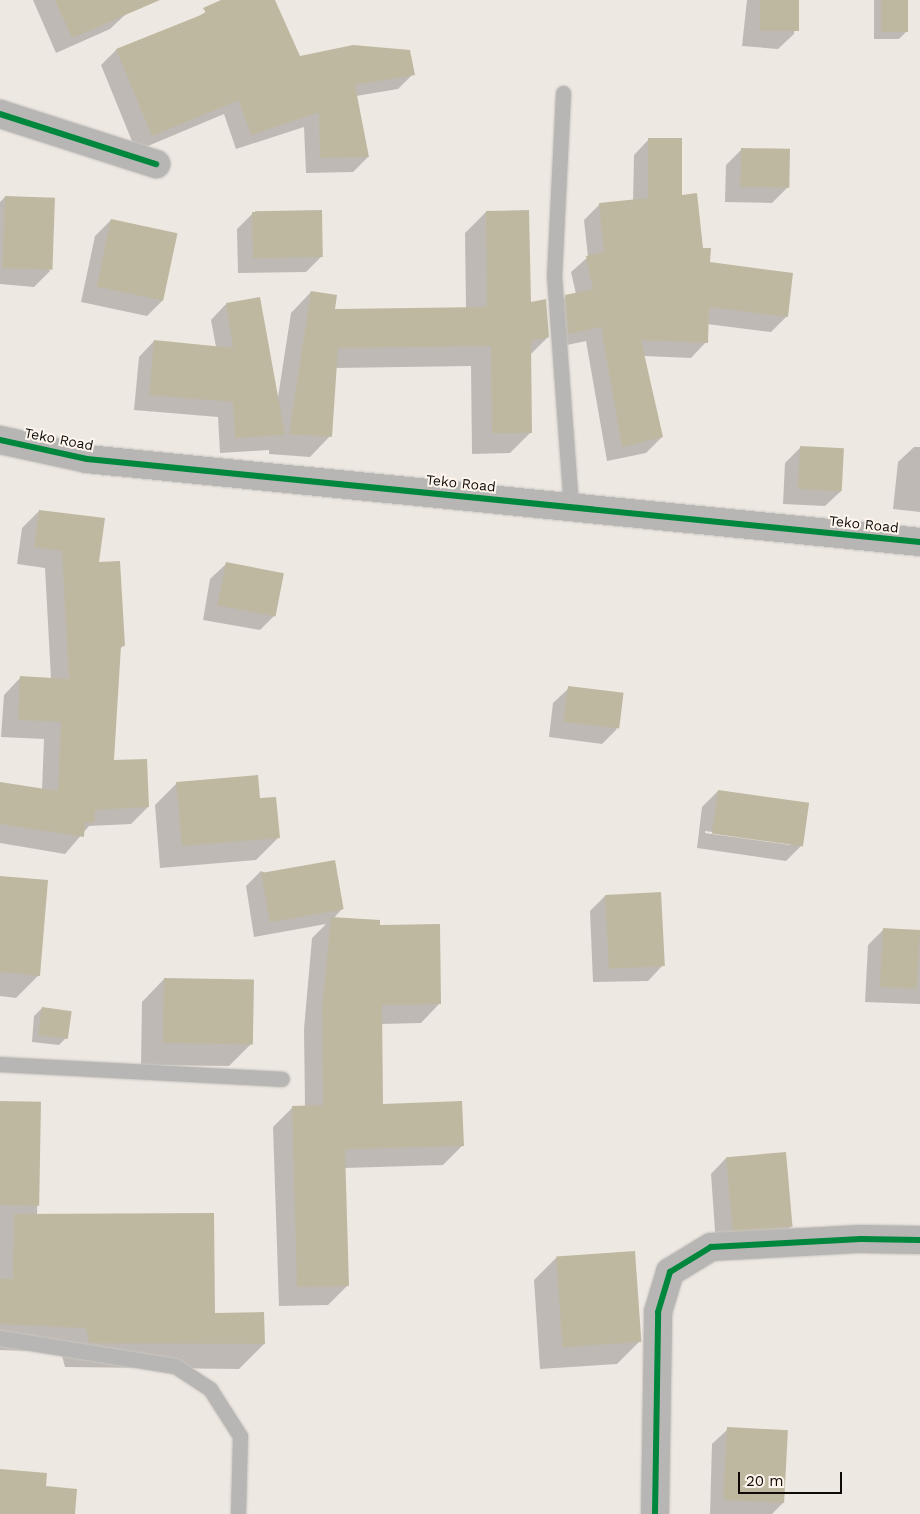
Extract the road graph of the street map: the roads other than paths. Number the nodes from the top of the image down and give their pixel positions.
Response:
1 (563, 93) dead end
2 (0, 114) edge
3 (156, 164) dead end
4 (0, 440) edge
5 (571, 506) junction
6 (920, 542) edge
7 (0, 1064) edge
8 (282, 1079) dead end
9 (920, 1240) edge
10 (0, 1338) edge
11 (238, 1514) edge
12 (655, 1514) edge

1 - 5 lane
2 - 3 street
4 - 5 street, Teko Road
5 - 6 street, Teko Road
7 - 8 lane
9 - 12 street
10 - 11 lane

